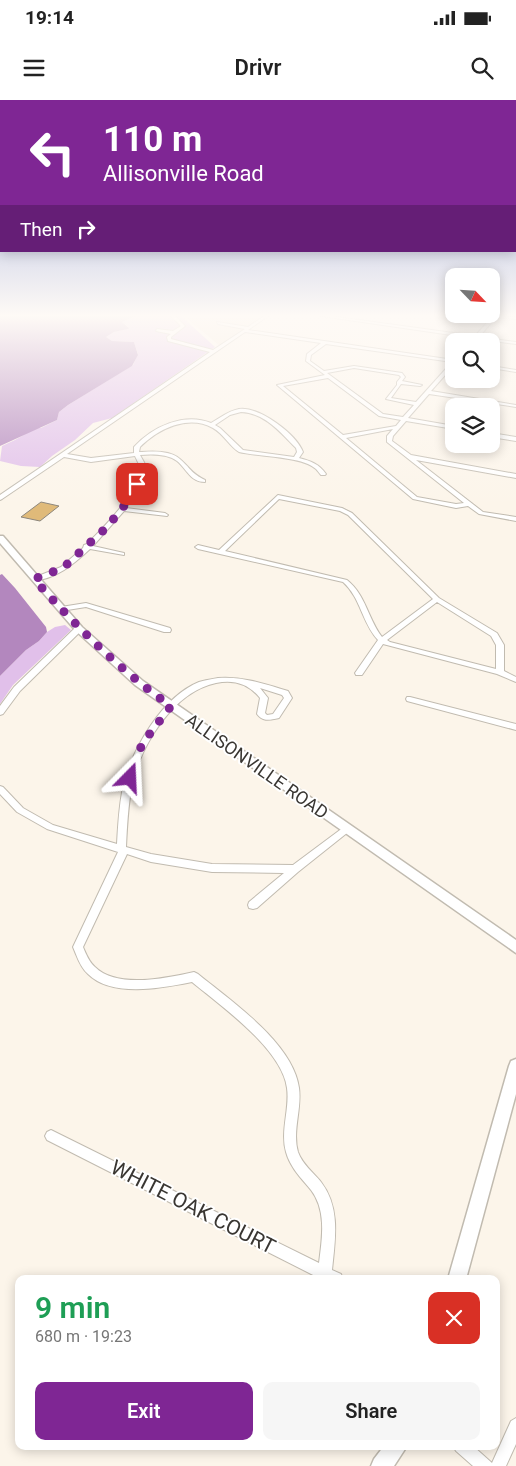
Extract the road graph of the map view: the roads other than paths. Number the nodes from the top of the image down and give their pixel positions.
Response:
1 (173, 380) edge
2 (308, 380) edge
3 (334, 380) edge
4 (439, 380) edge
5 (399, 382) joint
6 (420, 385) dead end
7 (428, 392) junction
8 (417, 404) junction
9 (252, 405) dead end
10 (516, 406) edge
11 (248, 411) junction
12 (404, 420) junction
13 (211, 425) junction
14 (397, 427) junction
15 (445, 427) edge
16 (500, 436) edge
17 (342, 437) junction
18 (516, 439) edge
19 (137, 454) junction
20 (62, 455) junction
21 (408, 457) junction
22 (296, 459) junction
23 (323, 474) dead end
24 (516, 476) edge
25 (203, 481) dead end
26 (0, 498) edge
27 (469, 504) junction
28 (121, 509) junction
29 (165, 515) dead end
30 (516, 519) edge
31 (0, 538) edge
32 (86, 546) junction
33 (198, 547) dead end
34 (221, 552) junction
35 (122, 554) dead end
36 (34, 579) junction
37 (437, 599) junction
38 (61, 608) junction
39 (79, 629) junction
40 (167, 630) dead end
41 (381, 641) junction
42 (500, 672) junction
43 (359, 673) dead end
44 (516, 680) edge
45 (248, 683) junction
46 (410, 699) dead end
47 (171, 706) junction
48 (0, 712) edge
49 (516, 727) edge
50 (0, 789) edge
51 (347, 829) junction
52 (122, 850) junction
53 (294, 869) junction
54 (253, 905) dead end
55 (516, 947) edge
56 (516, 1066) edge
57 (50, 1136) dead end
58 (329, 1275) edge
59 (331, 1275) edge
60 (458, 1275) edge
61 (516, 1426) edge
62 (394, 1450) edge
63 (466, 1450) edge
64 (381, 1466) edge
65 (485, 1466) edge
66 (498, 1466) edge

1 - 20 street
2 - 17 street
3 - 12 street
4 - 7 street
5 - 6 street
5 - 8 street
7 - 8 street
7 - 10 street
8 - 12 street
9 - 11 street
11 - 13 street
11 - 22 street
12 - 14 street
12 - 15 street
13 - 19 street
13 - 22 street
14 - 17 street
14 - 21 street
16 - 18 street
17 - 27 street
19 - 20 street
19 - 25 street
19 - 28 street
20 - 26 street
21 - 24 street
21 - 27 street
22 - 23 street
27 - 30 street
28 - 29 street
28 - 32 street
31 - 36 main road, ALLISONVILLE ROAD
32 - 35 street
32 - 36 street
33 - 34 street
34 - 37 street
34 - 41 street
36 - 38 main road, ALLISONVILLE ROAD
37 - 41 street
37 - 42 street
38 - 39 main road, ALLISONVILLE ROAD
38 - 40 street
39 - 47 main road, ALLISONVILLE ROAD
39 - 48 street
41 - 42 street
41 - 43 street
42 - 44 street
45 - 45 street
45 - 47 street
46 - 49 street
47 - 51 main road, ALLISONVILLE ROAD
47 - 52 street
50 - 52 street
51 - 53 street
51 - 55 main road, ALLISONVILLE ROAD
52 - 53 street
52 - 59 street
53 - 54 street
56 - 60 main road
57 - 58 street, WHITE OAK COURT
61 - 66 street
62 - 64 main road
63 - 65 street

